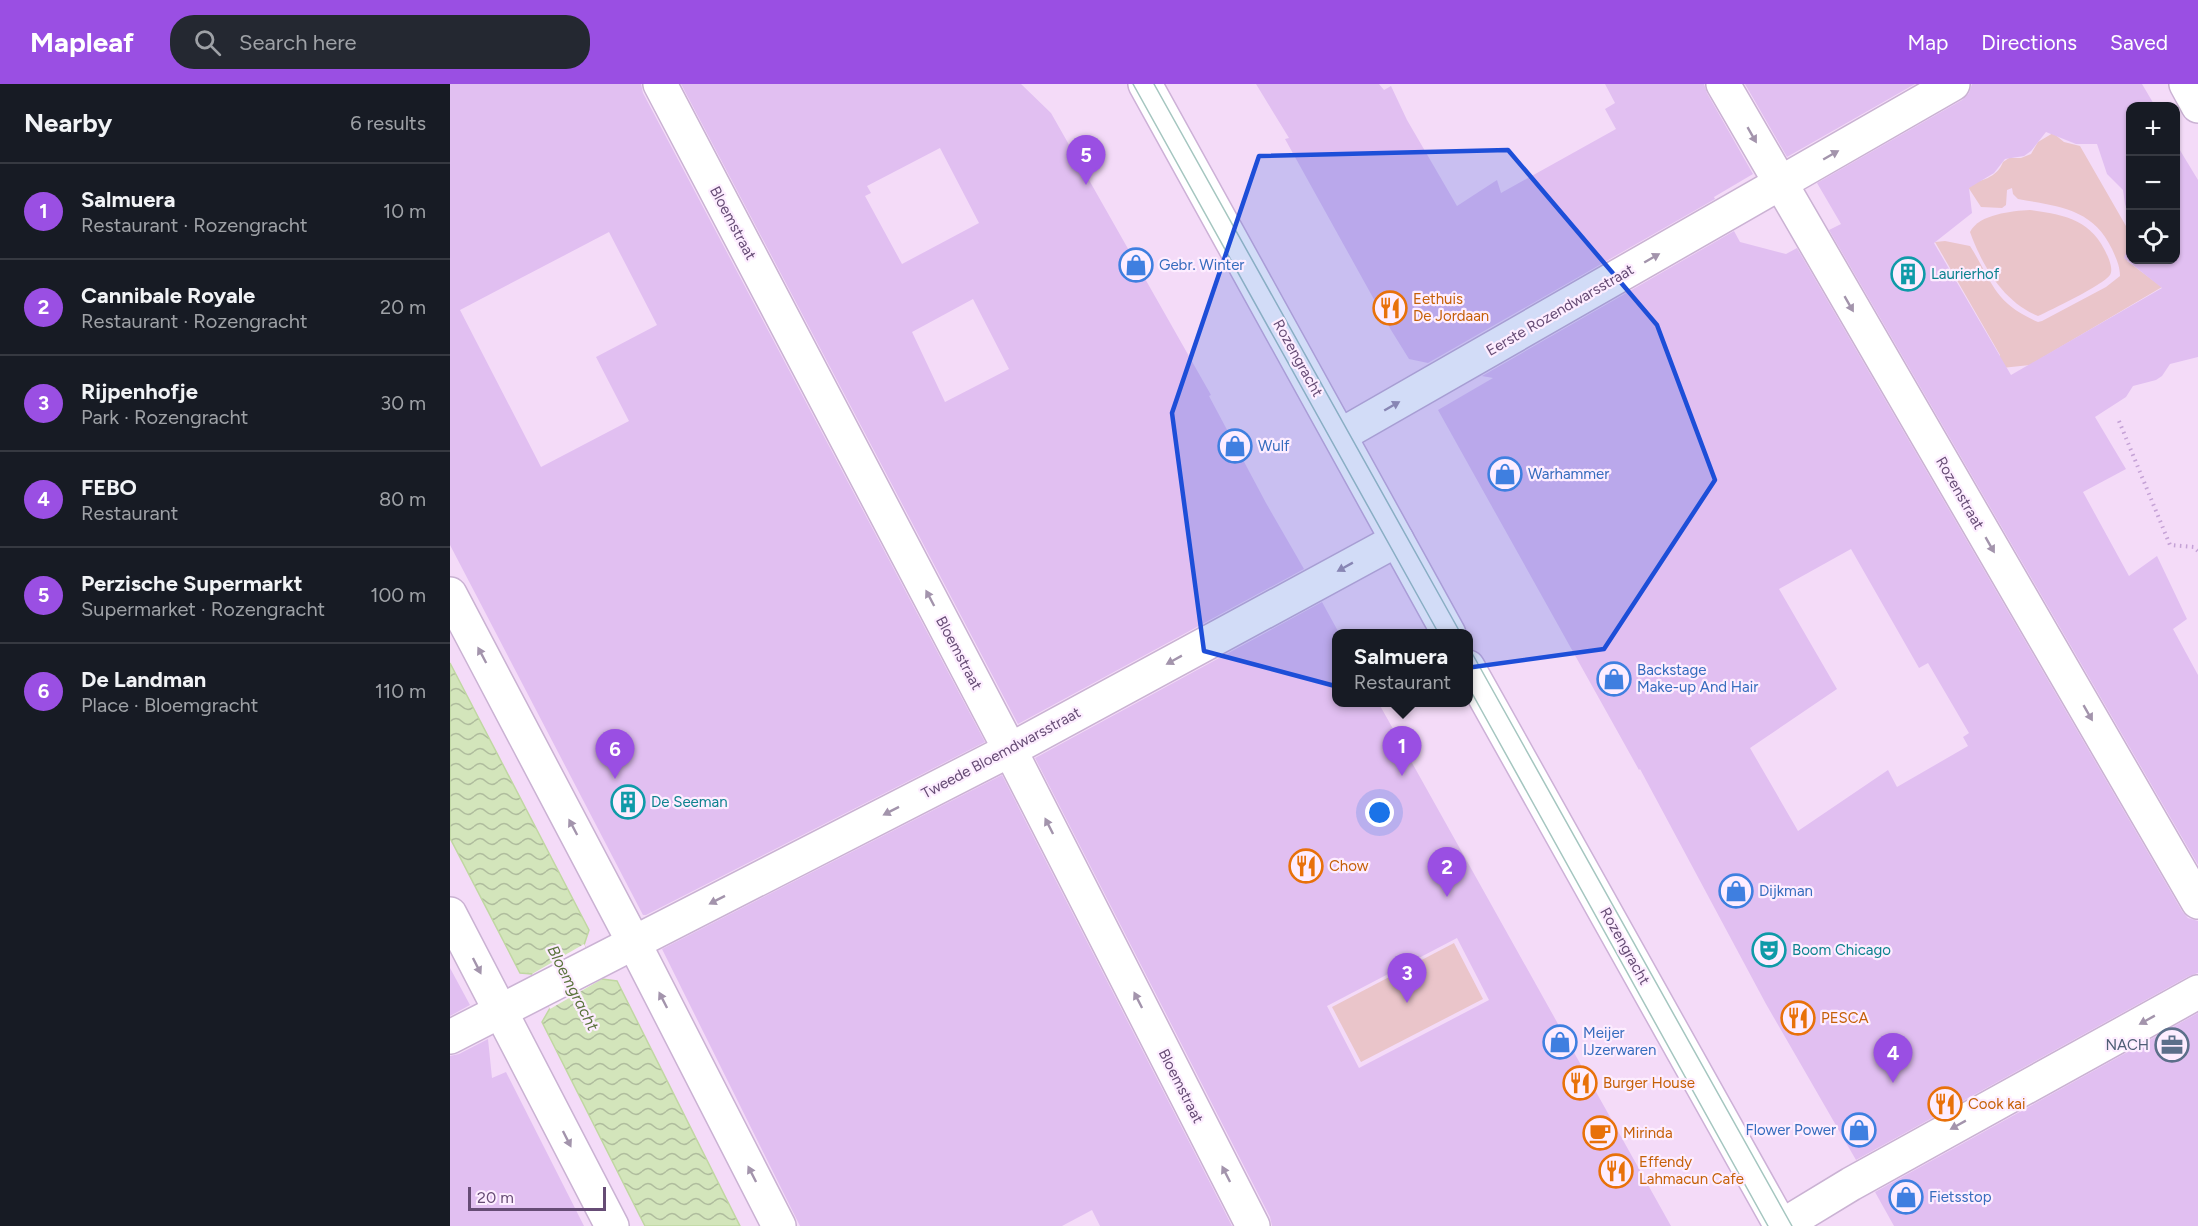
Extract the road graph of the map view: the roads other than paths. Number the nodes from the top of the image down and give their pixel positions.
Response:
1 (660, 84) edge
2 (1145, 84) edge
3 (1723, 84) edge
4 (1953, 84) edge
5 (2186, 84) edge
6 (2198, 106) edge
7 (1780, 185) junction
8 (1341, 435) junction
9 (1397, 540) junction
10 (450, 594) edge
11 (1447, 629) edge
12 (1473, 676) edge
13 (1010, 750) junction
14 (2198, 902) edge
15 (450, 914) edge
16 (634, 943) junction
17 (2198, 992) edge
18 (511, 1006) junction
19 (450, 1037) edge
20 (612, 1226) edge
21 (779, 1226) edge
22 (1253, 1226) edge
23 (1781, 1226) edge

13 -> 1 street, Bloemstraat
2 - 8 street, Rozengracht
3 -> 7 street, Rozenstraat
7 -> 4 street, Eerste Rozendwarsstraat
5 - 6 street
8 -> 7 street, Eerste Rozendwarsstraat
7 -> 14 street, Rozenstraat
8 - 9 street, Rozengracht
9 - 11 street, Rozengracht
9 -> 13 street, Tweede Bloemdwarsstraat
16 -> 10 street
12 - 23 street, Rozengracht
13 -> 16 street, Tweede Bloemdwarsstraat
22 -> 13 street, Bloemstraat
15 -> 18 street
16 - 18 street, Tweede Bloemdwarsstraat
21 -> 16 street
17 -> 23 street
18 - 19 street, Tweede Bloemdwarsstraat
18 -> 20 street

